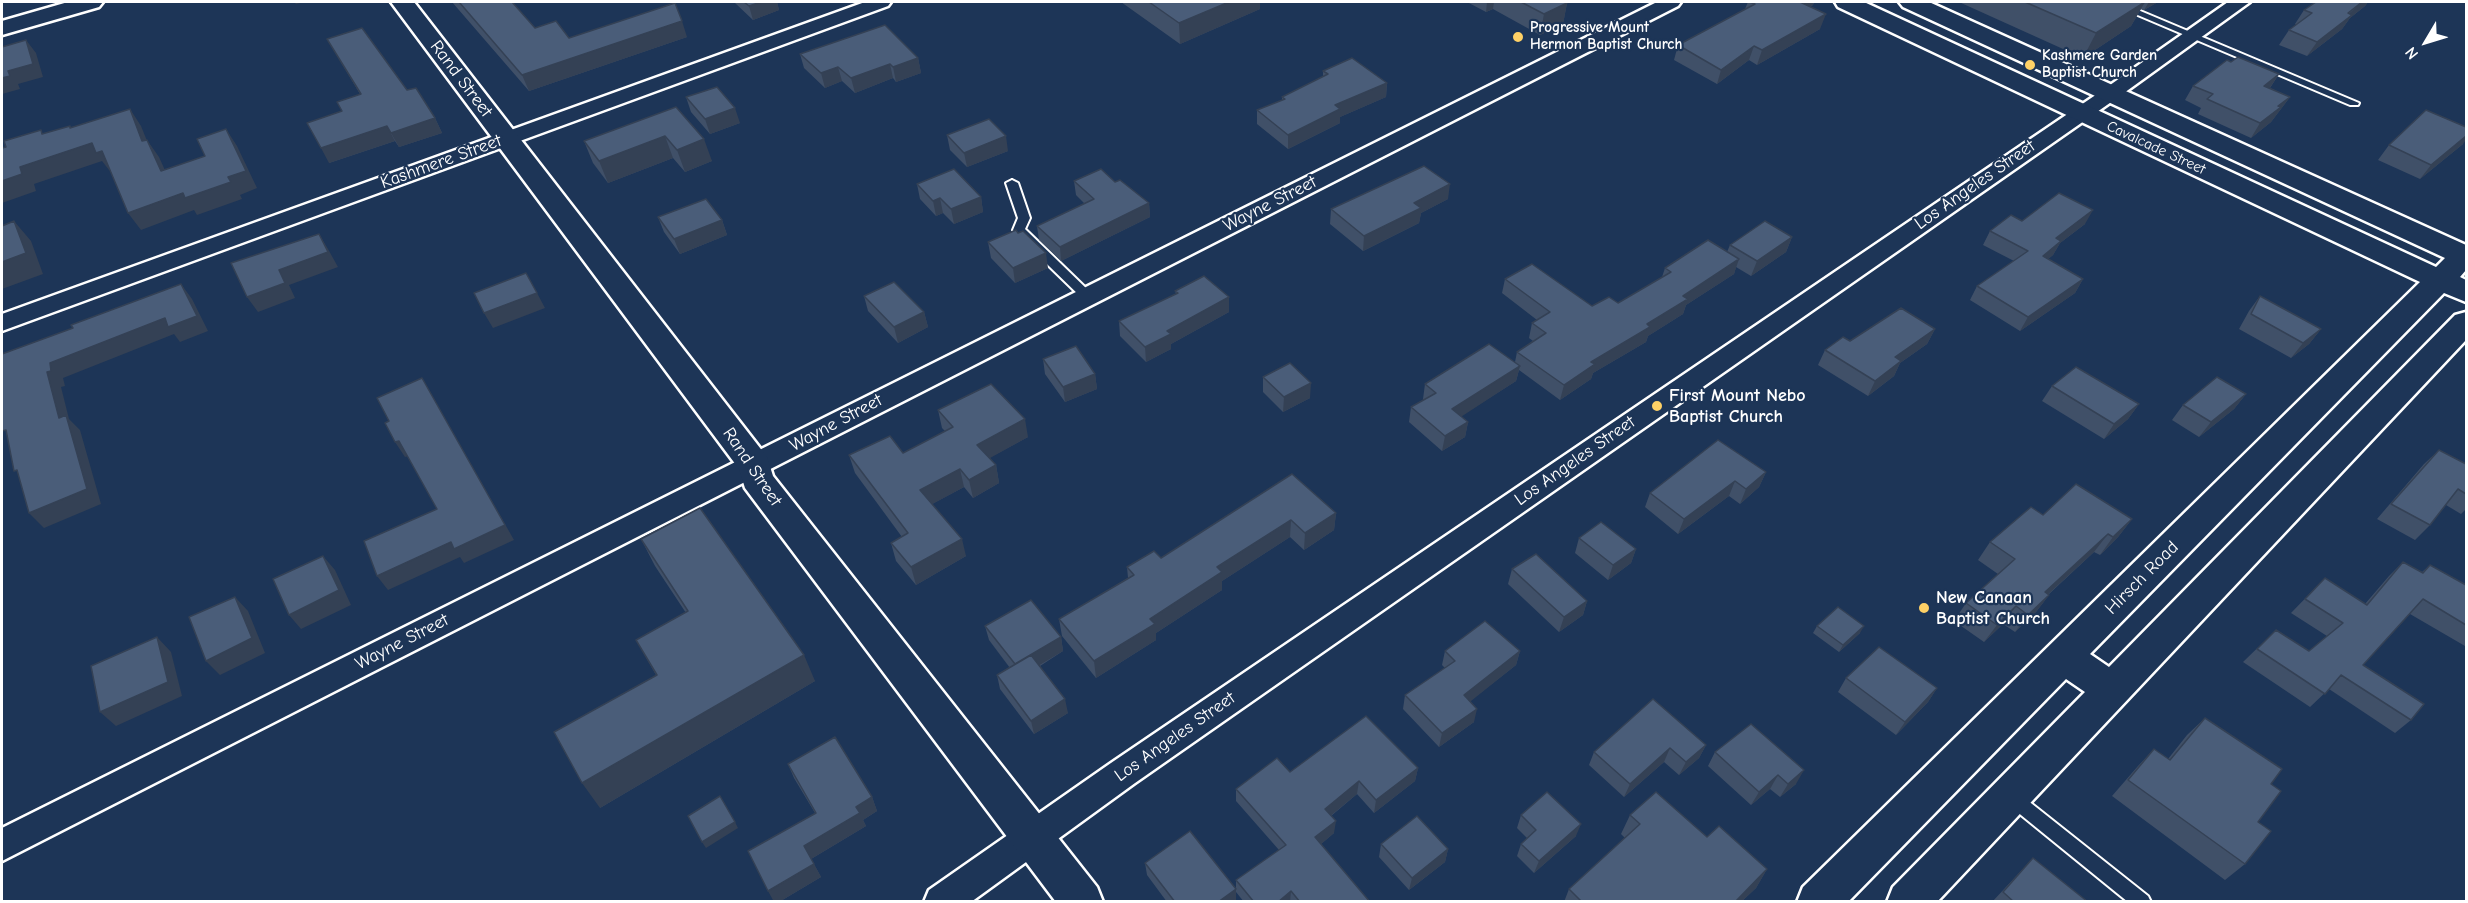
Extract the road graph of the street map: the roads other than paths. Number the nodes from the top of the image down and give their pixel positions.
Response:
1 (91, 2) edge
2 (402, 2) edge
3 (881, 2) edge
4 (1671, 2) edge
5 (1846, 2) edge
6 (1911, 2) edge
7 (2112, 2) edge
8 (2240, 2) edge
9 (2, 28) edge
10 (2193, 35) junction
11 (2110, 94) junction
12 (2354, 104) dead end
13 (2080, 113) junction
14 (506, 138) junction
15 (1012, 183) dead end
16 (2461, 267) edge
17 (1087, 296) junction
18 (2466, 322) edge
19 (2, 323) edge
20 (755, 466) junction
21 (2064, 656) junction
22 (2112, 690) junction
23 (2010, 796) junction
24 (1032, 838) junction
25 (2, 845) edge
26 (941, 902) edge
27 (1082, 902) edge
28 (1818, 902) edge
29 (1908, 902) edge
30 (2142, 902) edge

1 - 9 main road
2 - 14 main road, Rand Street
3 - 14 street, Kashmere Street
4 - 17 street, Wayne Street
5 - 13 main road, Cavalcade Street
6 - 11 main road, Cavalcade Street
7 - 10 lane
8 - 10 street, Los Angeles Street
10 - 11 street, Los Angeles Street
10 - 12 lane
11 - 13 street, Los Angeles Street
11 - 16 main road, Cavalcade Street
13 - 16 main road, Cavalcade Street
13 - 24 street, Los Angeles Street
14 - 19 street, Kashmere Street
14 - 20 main road, Rand Street
15 - 17 lane
16 - 21 main road, Hirsch Road
17 - 20 street, Wayne Street
18 - 22 main road
20 - 24 main road, Rand Street
20 - 25 street, Wayne Street
21 - 22 main road
21 - 28 main road, Hirsch Road
22 - 23 main road
23 - 29 main road
23 - 30 lane
24 - 26 street, Los Angeles Street
24 - 27 main road, Rand Street

